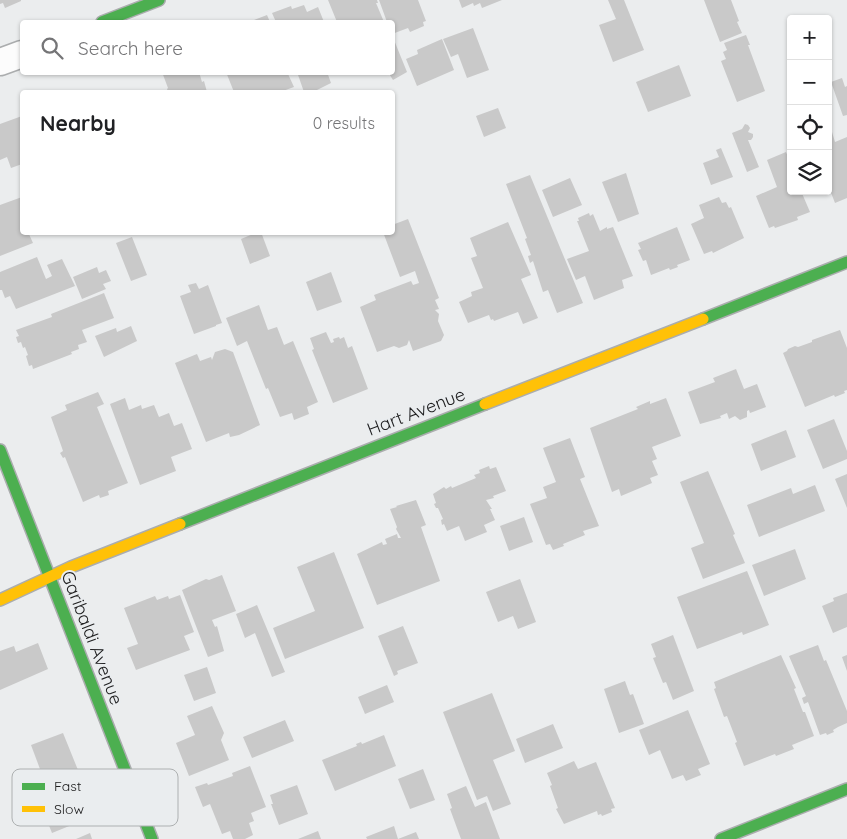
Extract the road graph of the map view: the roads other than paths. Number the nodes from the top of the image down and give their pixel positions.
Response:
1 (159, 0) edge
2 (107, 20) edge
3 (20, 55) edge
4 (0, 62) edge
5 (847, 262) edge
6 (0, 450) edge
7 (50, 577) junction
8 (0, 600) edge
9 (125, 769) edge
10 (847, 789) edge
11 (147, 826) edge
12 (152, 839) edge
13 (721, 839) edge

1 - 2 street
3 - 4 street
5 - 7 street, Hart Avenue
6 - 7 street, Garibaldi Avenue
7 - 8 street, Hart Avenue
7 - 9 street, Garibaldi Avenue
10 - 13 street
11 - 12 street, Garibaldi Avenue

